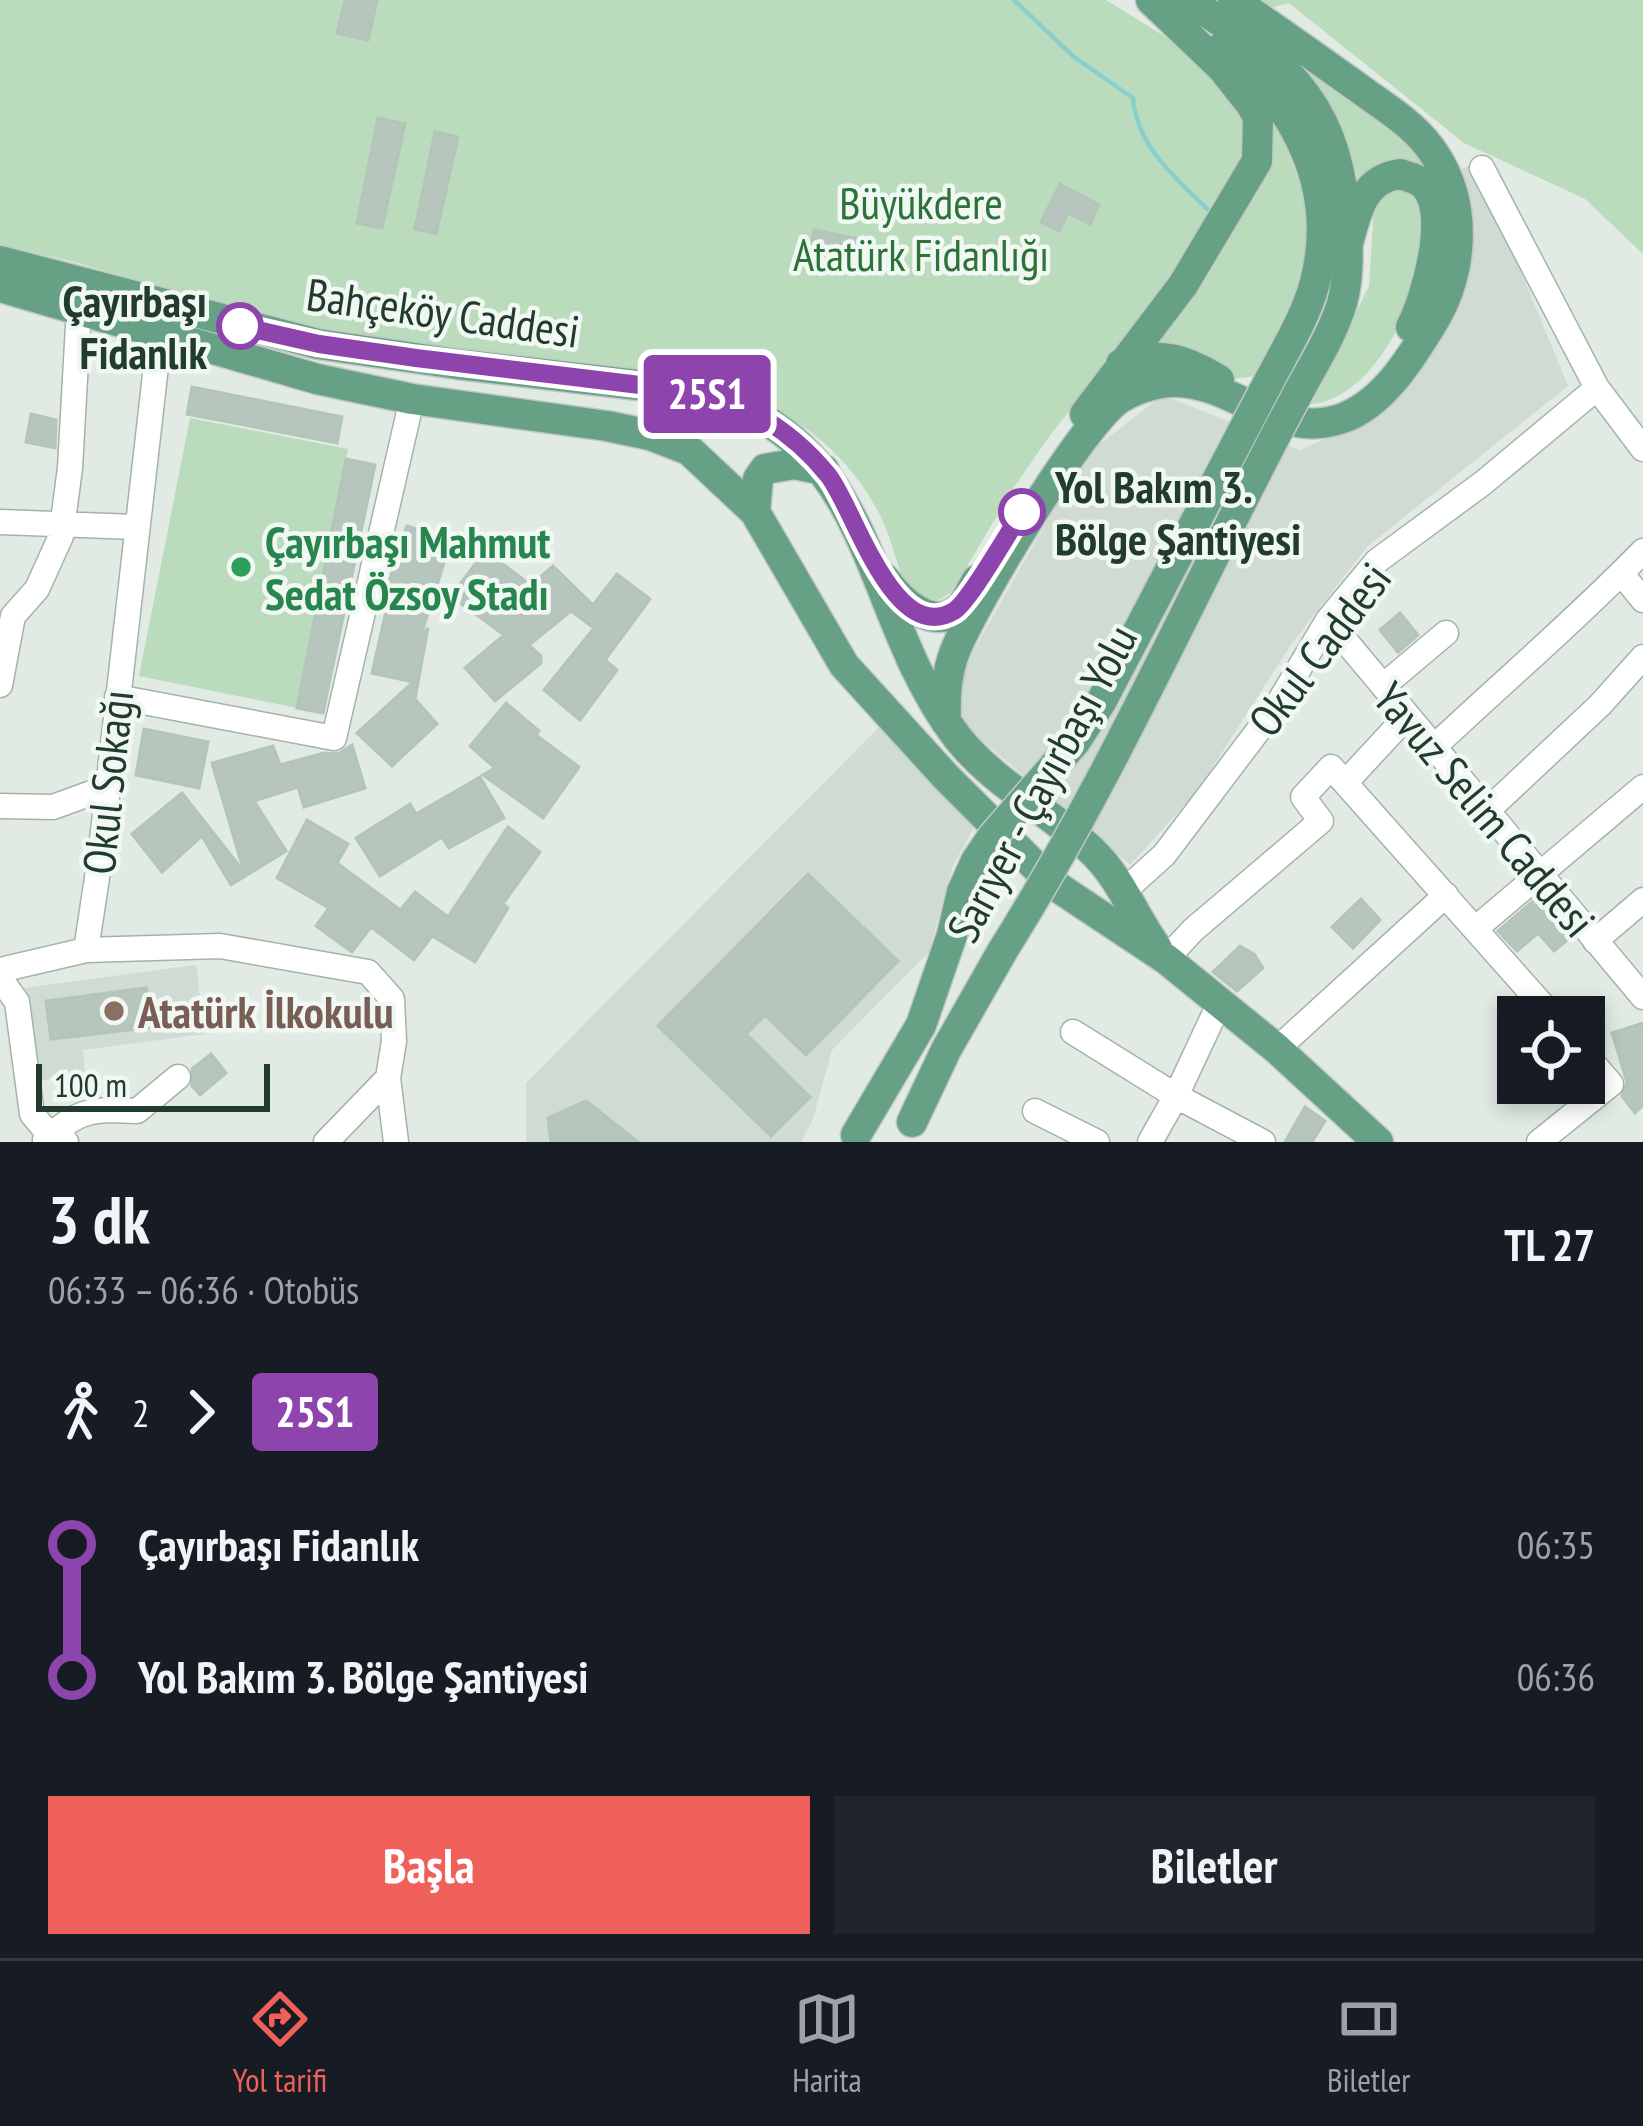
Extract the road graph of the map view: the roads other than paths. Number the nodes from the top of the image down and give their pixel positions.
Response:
1 (1152, 0) edge
2 (1187, 0) edge
3 (1233, 0) edge
4 (1482, 168) dead end
5 (1348, 243) junction
6 (0, 261) edge
7 (0, 286) edge
8 (79, 308) junction
9 (160, 331) junction
10 (1121, 364) junction
11 (1598, 388) junction
12 (1282, 389) junction
13 (412, 399) junction
14 (1643, 449) edge
15 (824, 470) junction
16 (755, 512) junction
17 (0, 522) edge
18 (63, 524) junction
19 (136, 527) junction
20 (1643, 551) edge
21 (872, 561) junction
22 (1622, 573) junction
23 (1643, 600) edge
24 (1328, 620) junction
25 (7, 621) edge
26 (1446, 633) dead end
27 (1643, 657) edge
28 (0, 686) edge
29 (1382, 686) junction
30 (117, 697) junction
31 (1407, 716) junction
32 (946, 722) junction
33 (1434, 747) junction
34 (1338, 775) junction
35 (108, 787) junction
36 (1643, 787) edge
37 (0, 806) edge
38 (1488, 810) junction
39 (1090, 848) junction
40 (1540, 874) junction
41 (1053, 884) junction
42 (1124, 891) junction
43 (1446, 895) junction
44 (1643, 900) edge
45 (1082, 904) junction
46 (1475, 929) junction
47 (1595, 940) junction
48 (86, 950) junction
49 (1166, 959) junction
50 (0, 975) edge
51 (1534, 996) edge
52 (1643, 997) edge
53 (1219, 1004) junction
54 (1073, 1032) dead end
55 (1277, 1049) junction
56 (178, 1077) dead end
57 (388, 1078) junction
58 (1176, 1096) junction
59 (1586, 1104) edge
60 (1035, 1111) dead end
61 (912, 1122) dead end
62 (856, 1135) dead end
63 (54, 1139) edge
64 (326, 1142) edge
65 (396, 1142) edge
66 (1096, 1142) edge
67 (1150, 1142) edge
68 (1263, 1142) edge
69 (1378, 1142) edge
70 (1539, 1142) edge

1 - 10 main road
1 - 12 main road, Sarıyer - Çayırbaşı Yolu
2 - 5 main road, Sarıyer - Çayırbaşı Yolu
3 - 32 main road
4 - 11 street
5 - 10 main road
5 - 12 main road, Sarıyer - Çayırbaşı Yolu
6 - 15 main road, Bahçeköy Caddesi
7 - 8 main road, Bahçeköy Caddesi
8 - 9 main road, Bahçeköy Caddesi
8 - 18 street
9 - 13 main road, Bahçeköy Caddesi
9 - 19 street, Okul Sokağı
10 - 21 main road
11 - 14 street
11 - 24 street, Okul Caddesi
12 - 61 main road, Sarıyer - Çayırbaşı Yolu, bridge
12 - 62 main road, Sarıyer - Çayırbaşı Yolu, bridge
13 - 16 main road, Bahçeköy Caddesi
13 - 30 street
15 - 16 main road
15 - 21 main road, Bahçeköy Caddesi
16 - 41 main road, Bahçeköy Caddesi
17 - 18 street
18 - 19 street
18 - 25 street
19 - 30 street, Okul Sokağı
20 - 22 street
21 - 32 main road, Bahçeköy Caddesi
22 - 23 street
22 - 33 street
24 - 29 street, Yavuz Selim Caddesi
24 - 42 street, Okul Caddesi
25 - 28 street
26 - 29 street
27 - 38 street
29 - 31 street, Yavuz Selim Caddesi
30 - 35 street, Okul Sokağı
31 - 33 street, Yavuz Selim Caddesi
31 - 34 street
32 - 39 main road, Bahçeköy Caddesi
33 - 38 street, Yavuz Selim Caddesi
34 - 43 street
34 - 49 street, Okul Caddesi
35 - 37 street
35 - 48 street, Okul Sokağı
36 - 40 street
38 - 40 street, Yavuz Selim Caddesi
39 - 41 main road
39 - 42 main road, Bahçeköy Caddesi
40 - 46 street
40 - 47 street, Yavuz Selim Caddesi
41 - 45 main road, Bahçeköy Caddesi
42 - 45 main road
42 - 49 main road, Bahçeköy Caddesi
43 - 46 street
43 - 55 street
44 - 47 street
45 - 49 main road, Bahçeköy Caddesi
46 - 51 street
47 - 52 street, Yavuz Selim Caddesi
48 - 50 street
48 - 57 street
49 - 53 main road, Bahçeköy Caddesi
50 - 63 street
53 - 55 main road, Bahçeköy Caddesi
53 - 58 street
54 - 58 street
55 - 69 main road, Bahçeköy Caddesi
56 - 63 street
57 - 64 street
57 - 65 street
58 - 67 street
58 - 68 street
59 - 70 street
60 - 66 street

